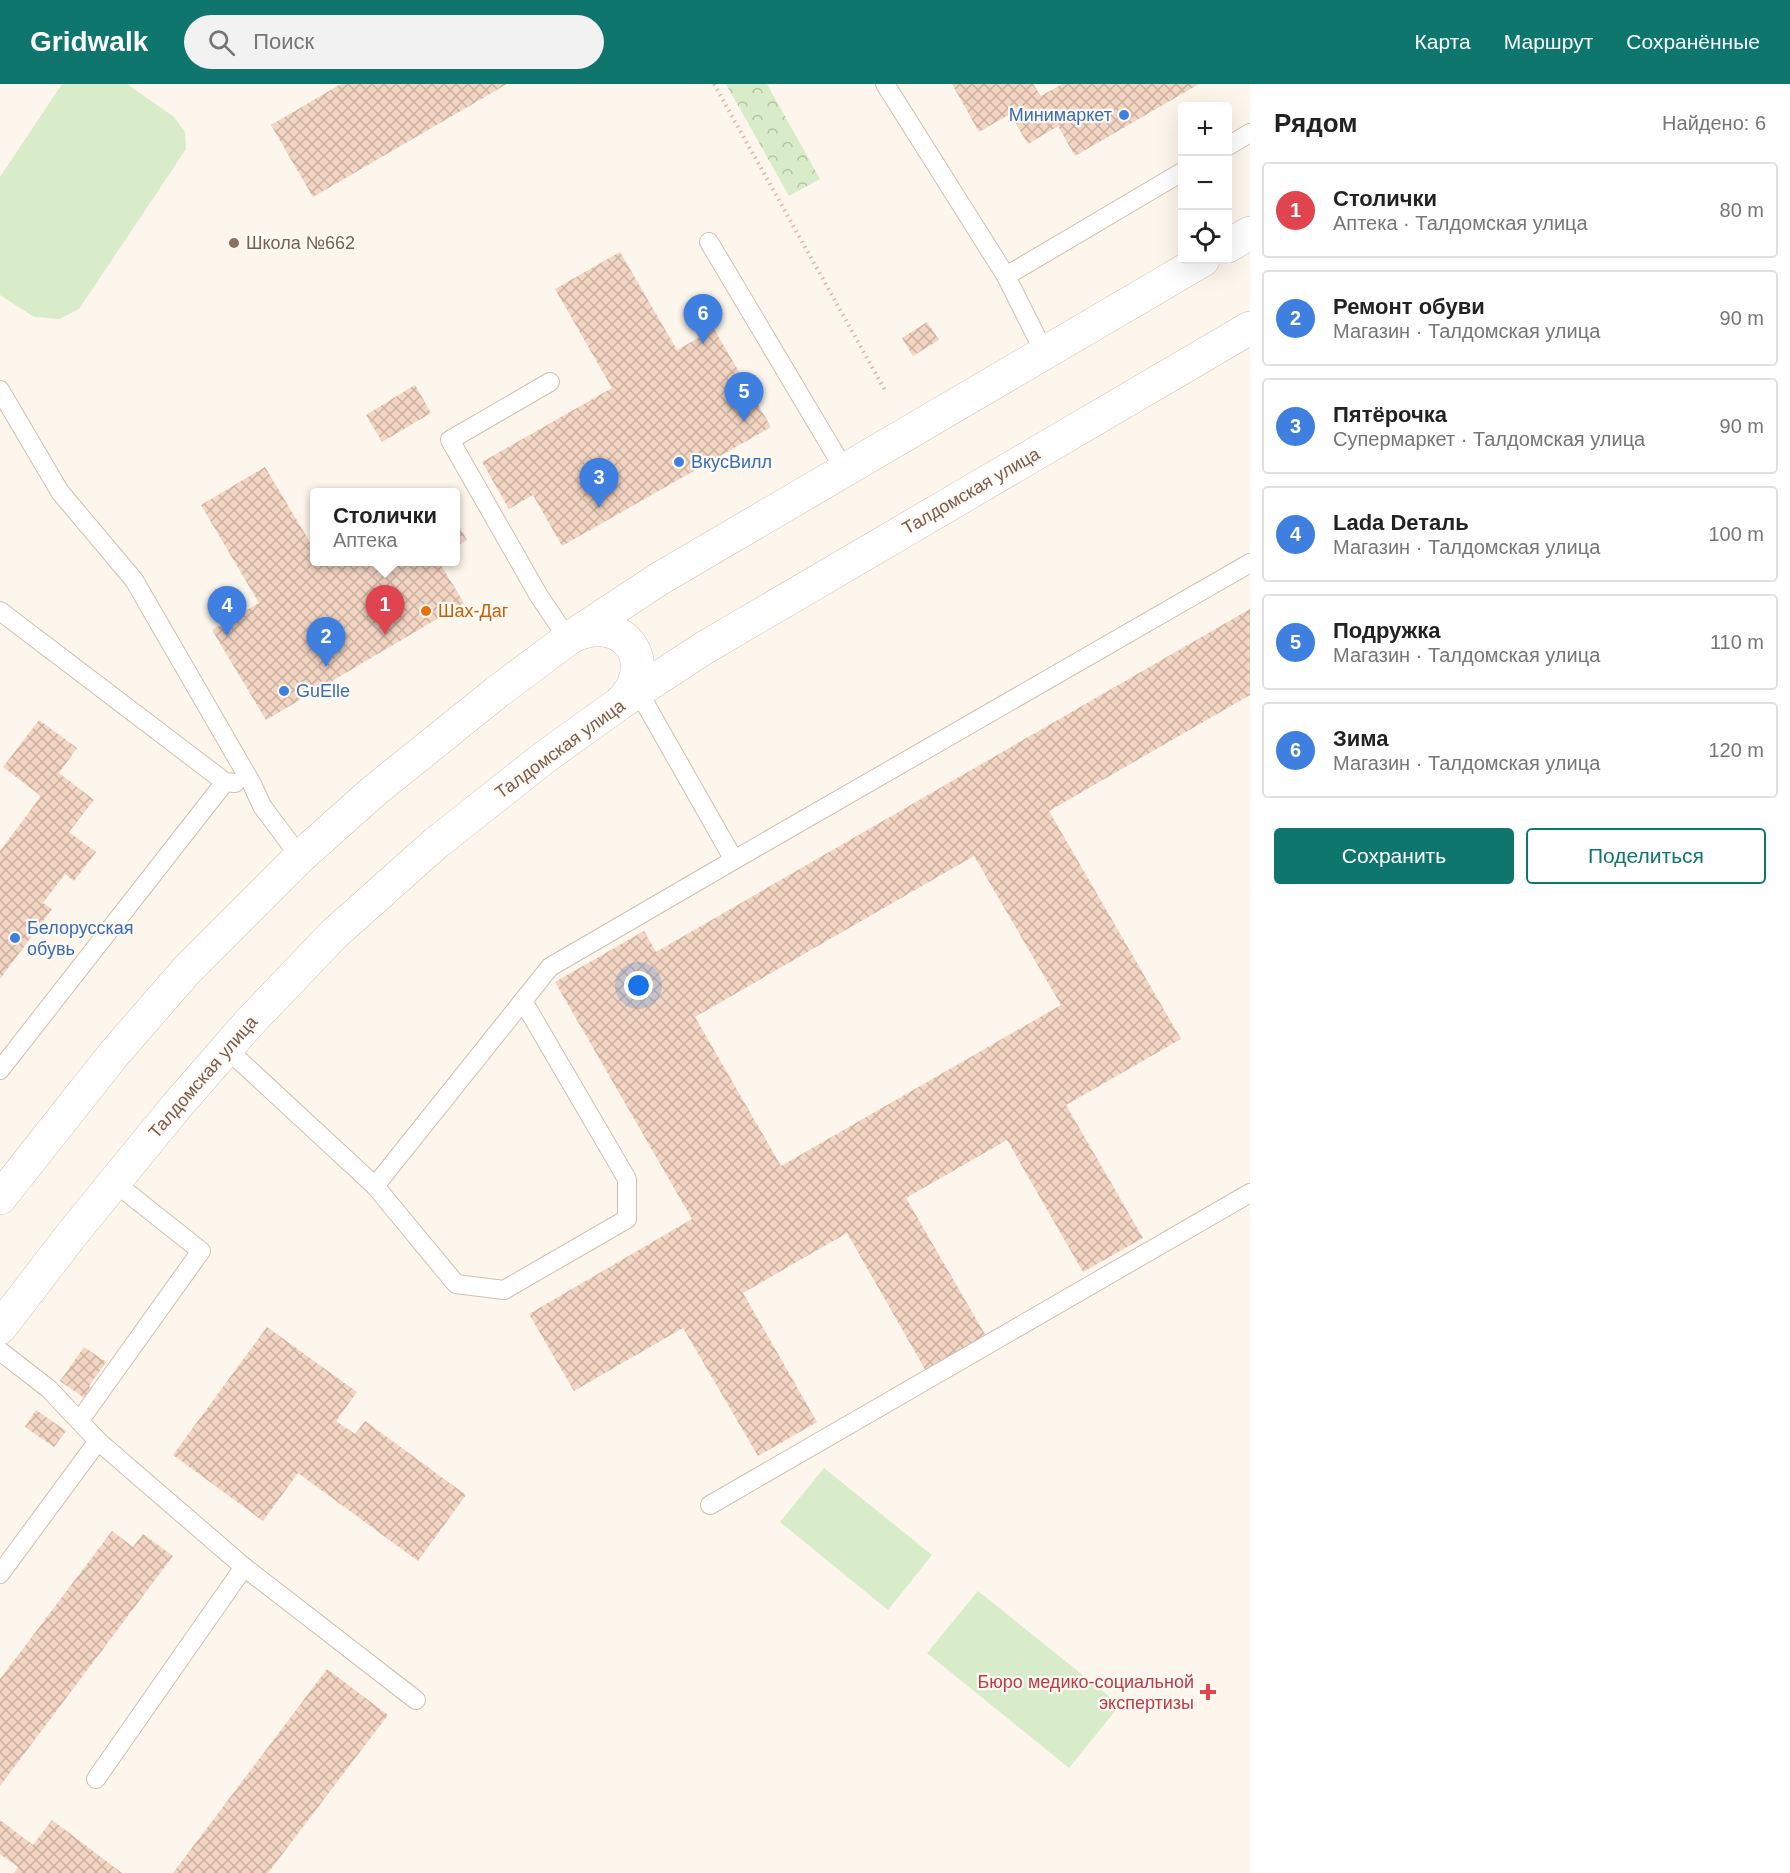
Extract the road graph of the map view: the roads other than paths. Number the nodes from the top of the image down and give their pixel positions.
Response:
1 (885, 84) edge
2 (1250, 133) edge
3 (1232, 143) edge
4 (1178, 174) edge
5 (1250, 232) edge
6 (709, 242) dead end
7 (1232, 243) edge
8 (1196, 264) edge
9 (1006, 276) junction
10 (1250, 328) edge
11 (1044, 352) junction
12 (550, 382) dead end
13 (0, 390) edge
14 (844, 469) junction
15 (1250, 563) edge
16 (0, 611) edge
17 (572, 637) junction
18 (629, 697) junction
19 (225, 782) junction
20 (252, 784) junction
21 (300, 857) junction
22 (734, 860) junction
23 (523, 1001) junction
24 (226, 1049) junction
25 (0, 1070) edge
26 (114, 1182) junction
27 (375, 1186) junction
28 (1250, 1193) edge
29 (0, 1198) edge
30 (0, 1328) edge
31 (0, 1351) edge
32 (80, 1420) junction
33 (98, 1441) junction
34 (710, 1505) dead end
35 (243, 1568) junction
36 (0, 1574) edge
37 (416, 1700) dead end
38 (96, 1779) dead end

1 - 9 lane
2 - 3 lane
4 - 9 lane
5 - 7 main road
6 - 14 lane
8 - 11 main road
9 - 11 lane
10 - 18 main road, Талдомская улица
11 - 14 main road
12 - 17 lane
13 - 20 lane
14 - 17 main road
15 - 22 lane
16 - 19 lane
17 - 18 main road
17 - 21 main road
18 - 22 lane
18 - 24 main road, Талдомская улица
19 - 20 lane
19 - 25 lane
20 - 21 lane
21 - 29 main road
22 - 23 lane
23 - 27 lane
23 - 27 lane
24 - 26 main road, Талдомская улица
24 - 27 lane
26 - 30 main road, Талдомская улица
26 - 32 lane
28 - 34 lane
31 - 32 lane
32 - 33 lane
33 - 35 lane
33 - 36 lane
35 - 37 lane
35 - 38 lane

